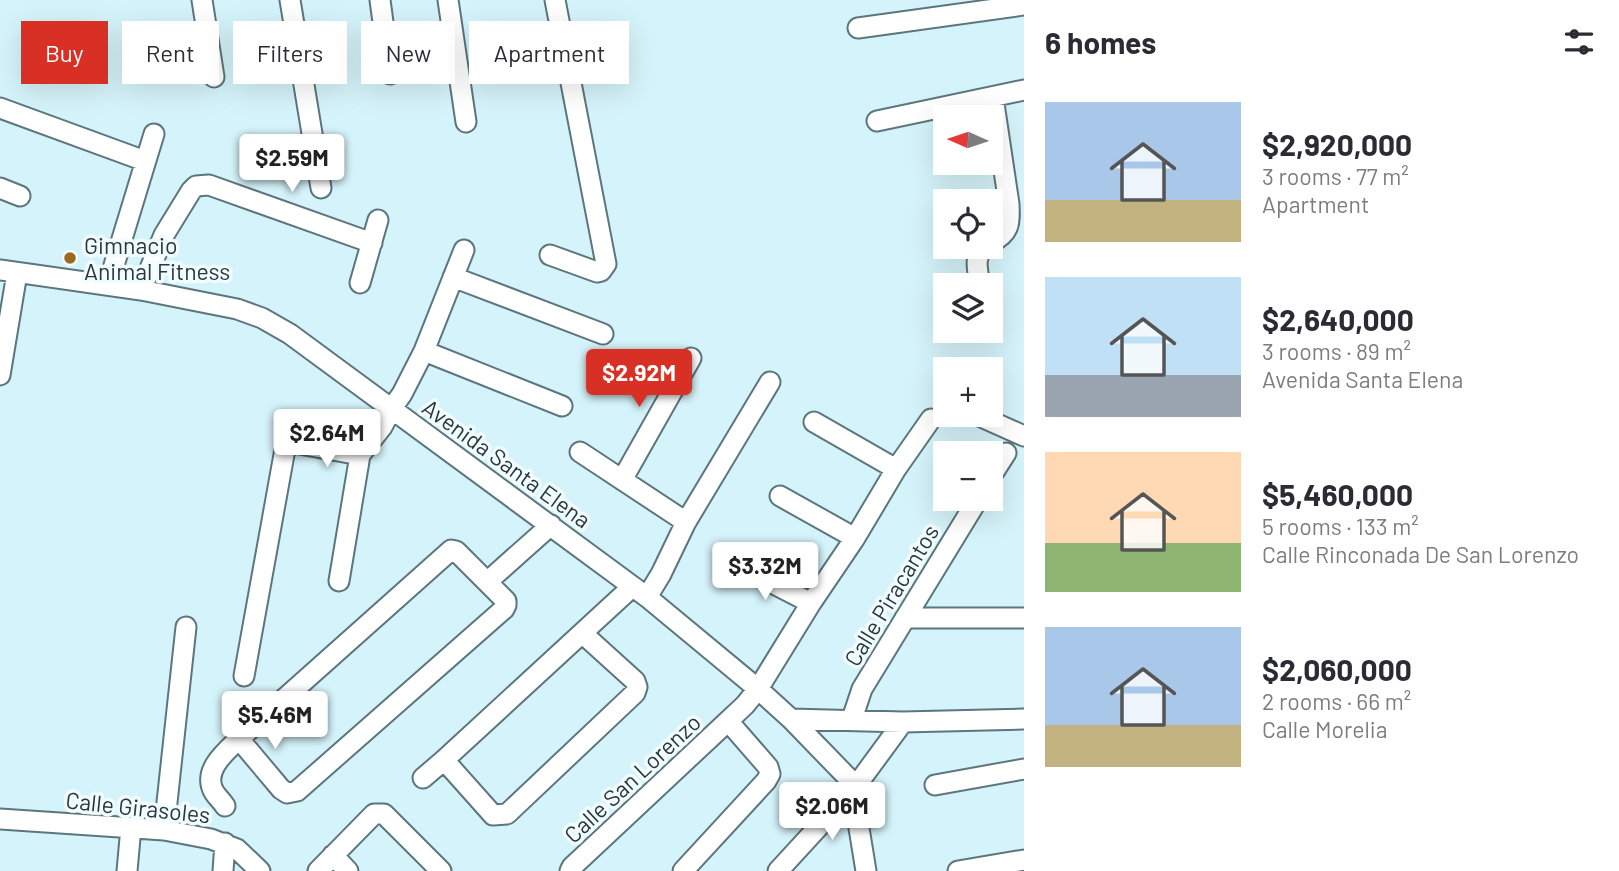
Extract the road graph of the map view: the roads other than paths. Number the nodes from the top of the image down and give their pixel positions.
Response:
1 (202, 0) edge
2 (290, 0) edge
3 (380, 0) edge
4 (448, 0) edge
5 (555, 0) edge
6 (1024, 5) edge
7 (205, 21) edge
8 (383, 21) edge
9 (858, 28) dead end
10 (1024, 90) edge
11 (993, 97) junction
12 (0, 108) edge
13 (877, 121) dead end
14 (466, 122) dead end
15 (154, 134) dead end
16 (145, 161) junction
17 (0, 188) edge
18 (321, 188) dead end
19 (20, 196) dead end
20 (379, 220) dead end
21 (1003, 234) edge
22 (372, 243) junction
23 (464, 250) dead end
24 (550, 255) dead end
25 (8, 271) edge
26 (453, 277) junction
27 (360, 283) dead end
28 (108, 285) junction
29 (141, 290) junction
30 (603, 334) dead end
31 (424, 351) junction
32 (691, 358) dead end
33 (0, 375) edge
34 (770, 382) dead end
35 (562, 406) dead end
36 (392, 408) junction
37 (931, 419) dead end
38 (814, 422) dead end
39 (1003, 427) edge
40 (1024, 436) edge
41 (580, 452) dead end
42 (1006, 453) dead end
43 (360, 455) junction
44 (1003, 458) edge
45 (896, 469) junction
46 (622, 480) junction
47 (780, 496) dead end
48 (971, 511) edge
49 (685, 522) junction
50 (551, 524) junction
51 (855, 538) junction
52 (739, 566) dead end
53 (339, 581) dead end
54 (487, 582) junction
55 (640, 592) junction
56 (811, 603) junction
57 (905, 618) junction
58 (1024, 618) edge
59 (186, 627) dead end
60 (582, 633) junction
61 (244, 676) dead end
62 (758, 689) junction
63 (791, 719) junction
64 (852, 719) junction
65 (1024, 719) edge
66 (728, 721) junction
67 (902, 722) junction
68 (239, 739) junction
69 (444, 760) junction
70 (1024, 769) edge
71 (423, 778) dead end
72 (935, 785) dead end
73 (856, 786) junction
74 (225, 806) dead end
75 (0, 819) edge
76 (131, 827) junction
77 (164, 830) junction
78 (225, 843) junction
79 (332, 855) junction
80 (1024, 860) edge
81 (127, 871) edge
82 (223, 871) edge
83 (260, 871) edge
84 (318, 871) edge
85 (348, 871) edge
86 (441, 871) edge
87 (570, 871) edge
88 (683, 871) edge
89 (778, 871) edge
90 (866, 871) edge
91 (958, 871) edge

1 - 7 street
2 - 18 street
3 - 8 street
4 - 14 street
5 - 24 street
6 - 9 street
10 - 11 street
11 - 13 street
11 - 21 street
12 - 16 street
15 - 16 street
16 - 28 street
17 - 19 street
20 - 22 street
22 - 27 street
22 - 29 street
23 - 26 street
25 - 28 street, Avenida Santa Elena
25 - 33 street
26 - 30 street
26 - 31 street
28 - 29 street, Avenida Santa Elena
29 - 36 street, Avenida Santa Elena
31 - 35 street
31 - 36 street
32 - 46 street
34 - 49 street
36 - 43 street
36 - 50 street, Avenida Santa Elena
37 - 45 street, Calle San Lorenzo
38 - 45 street
39 - 40 street
41 - 46 street
42 - 44 street
43 - 53 street
43 - 61 street
45 - 51 street, Calle San Lorenzo
46 - 49 street
47 - 51 street
48 - 57 street, Calle Piracantos
49 - 55 street
50 - 54 street
50 - 55 street, Avenida Santa Elena
51 - 56 street, Calle San Lorenzo
52 - 56 street
54 - 68 street
54 - 68 street
55 - 60 street
55 - 62 street, Avenida Santa Elena
56 - 62 street, Calle San Lorenzo
57 - 58 street
57 - 64 street, Calle Piracantos
59 - 77 street
60 - 69 street
60 - 69 street
62 - 63 street, Avenida Santa Elena
62 - 66 street, Calle San Lorenzo
63 - 64 street
63 - 73 street, Avenida Santa Elena
64 - 67 street
65 - 67 street
66 - 87 street, Calle San Lorenzo
66 - 88 street, Calle San Lorenzo
67 - 73 street
68 - 74 street
69 - 71 street
70 - 72 street
73 - 89 street
73 - 90 street
75 - 76 street, Calle Girasoles
76 - 77 street, Calle Girasoles
76 - 81 street
77 - 78 street, Calle Girasoles
78 - 82 street
78 - 83 street, Calle Girasoles
79 - 84 street
79 - 85 street
79 - 86 street
80 - 91 street

